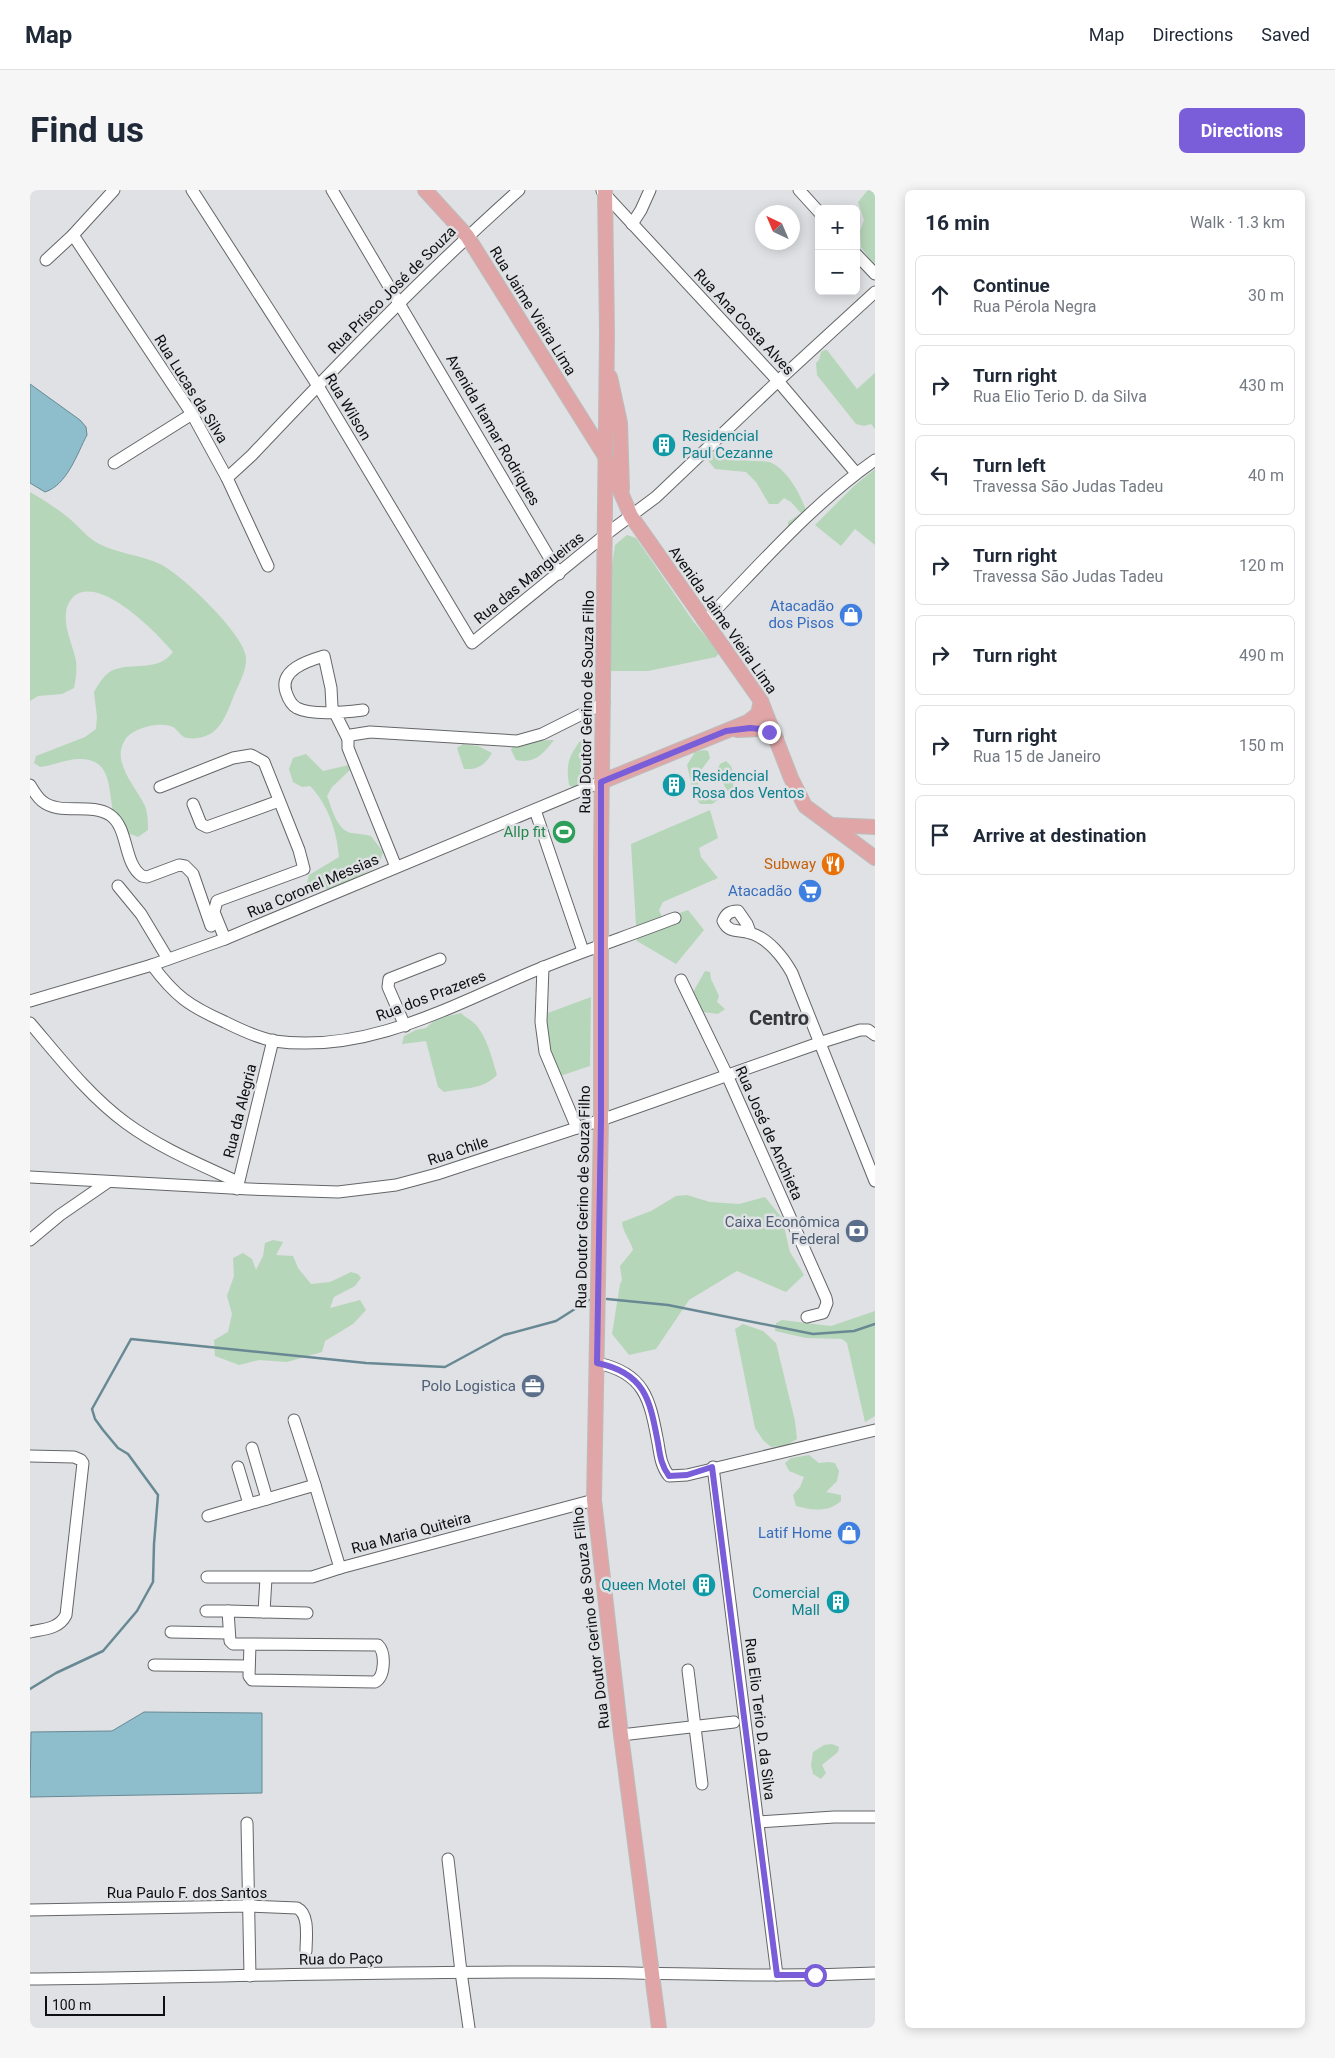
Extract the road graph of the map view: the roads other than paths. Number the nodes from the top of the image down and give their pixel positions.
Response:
1 (114, 190) edge
2 (192, 190) edge
3 (332, 190) edge
4 (425, 190) edge
5 (519, 190) edge
6 (650, 190) edge
7 (799, 190) edge
8 (604, 192) edge
9 (815, 208) edge
10 (632, 224) junction
11 (73, 235) junction
12 (467, 236) junction
13 (860, 258) edge
14 (46, 260) dead end
15 (875, 274) edge
16 (875, 292) edge
17 (400, 302) junction
18 (606, 362) junction
19 (778, 380) junction
20 (318, 386) junction
21 (192, 414) junction
22 (604, 456) junction
23 (875, 460) edge
24 (114, 463) dead end
25 (856, 473) junction
26 (227, 478) junction
27 (622, 496) junction
28 (631, 516) junction
29 (605, 535) junction
30 (547, 552) junction
31 (576, 560) junction
32 (268, 566) dead end
33 (559, 574) junction
34 (704, 622) junction
35 (472, 643) joint
36 (761, 701) junction
37 (604, 703) junction
38 (363, 710) dead end
39 (335, 712) junction
40 (726, 731) junction
41 (776, 738) junction
42 (348, 739) junction
43 (601, 782) junction
44 (30, 785) edge
45 (160, 788) dead end
46 (279, 801) junction
47 (194, 804) dead end
48 (535, 810) junction
49 (831, 825) junction
50 (875, 827) edge
51 (875, 858) edge
52 (396, 868) junction
53 (118, 886) dead end
54 (201, 897) junction
55 (217, 901) junction
56 (675, 918) dead end
57 (750, 932) junction
58 (221, 940) junction
59 (602, 946) junction
60 (583, 951) junction
61 (168, 959) junction
62 (440, 959) dead end
63 (152, 965) junction
64 (543, 968) junction
65 (681, 980) dead end
66 (30, 1001) edge
67 (30, 1023) edge
68 (405, 1026) junction
69 (875, 1035) edge
70 (273, 1040) junction
71 (819, 1043) junction
72 (728, 1075) junction
73 (601, 1120) junction
74 (577, 1128) junction
75 (30, 1178) edge
76 (875, 1181) edge
77 (108, 1182) junction
78 (237, 1185) junction
79 (30, 1240) edge
80 (807, 1316) dead end
81 (597, 1363) junction
82 (294, 1420) dead end
83 (875, 1430) edge
84 (252, 1448) dead end
85 (30, 1456) edge
86 (238, 1467) dead end
87 (712, 1467) junction
88 (315, 1485) junction
89 (266, 1499) junction
90 (594, 1500) junction
91 (249, 1504) junction
92 (208, 1516) dead end
93 (340, 1568) junction
94 (207, 1577) dead end
95 (266, 1578) junction
96 (206, 1611) dead end
97 (228, 1612) junction
98 (264, 1612) junction
99 (307, 1613) dead end
100 (30, 1632) edge
101 (171, 1632) dead end
102 (228, 1633) junction
103 (250, 1644) junction
104 (154, 1665) dead end
105 (249, 1666) junction
106 (688, 1670) dead end
107 (734, 1722) dead end
108 (696, 1727) junction
109 (621, 1735) junction
110 (702, 1784) dead end
111 (875, 1817) edge
112 (758, 1822) junction
113 (248, 1823) dead end
114 (448, 1859) dead end
115 (249, 1906) junction
116 (30, 1910) edge
117 (306, 1951) dead end
118 (461, 1972) junction
119 (653, 1972) junction
120 (875, 1973) edge
121 (777, 1975) junction
122 (250, 1976) junction
123 (30, 1979) edge
124 (469, 2028) edge
125 (659, 2028) edge

1 - 11 street
2 - 20 street, Rua Wilson
3 - 17 street, Avenida Itamar Rodriques
4 - 12 main road, Rua Jaime Vieira Lima
5 - 12 street, Rua Prisco José de Souza
6 - 10 street
7 - 9 street
8 - 10 street, Rua Ana Costa Alves
8 - 18 main road, Rua Doutor Gerino de Souza Filho
10 - 19 street, Rua Ana Costa Alves
11 - 14 street
11 - 21 street, Rua Lucas da Silva
12 - 17 street, Rua Prisco José de Souza
12 - 22 main road, Rua Jaime Vieira Lima
13 - 15 street
16 - 19 street, Rua das Mangueiras
17 - 20 street, Rua Prisco José de Souza
17 - 30 street, Avenida Itamar Rodriques
18 - 22 main road, Rua Doutor Gerino de Souza Filho
18 - 27 main road, Rua Doutor Gerino de Souza Filho
19 - 25 street, Rua Ana Costa Alves
19 - 28 street, Rua das Mangueiras
20 - 26 street, Rua Prisco José de Souza
20 - 35 street, Rua Wilson
21 - 24 street
21 - 26 street, Rua Lucas da Silva
22 - 27 main road, Avenida Jaime Vieira Lima
22 - 29 main road, Rua Doutor Gerino de Souza Filho
23 - 25 street
25 - 34 street
26 - 32 street, Rua Lucas da Silva
27 - 28 main road, Avenida Jaime Vieira Lima
28 - 29 street, Rua das Mangueiras
28 - 34 main road, Avenida Jaime Vieira Lima
29 - 31 street, Rua das Mangueiras
29 - 37 main road, Rua Doutor Gerino de Souza Filho
30 - 31 street
30 - 33 street, Avenida Itamar Rodriques
31 - 33 street, Rua das Mangueiras
33 - 35 street, Rua das Mangueiras
34 - 36 main road, Avenida Jaime Vieira Lima
36 - 40 main road
36 - 41 main road, Avenida Jaime Vieira Lima
37 - 42 street
37 - 43 main road, Rua Doutor Gerino de Souza Filho
38 - 39 street
39 - 39 street
39 - 42 street
40 - 41 main road
40 - 43 main road
41 - 49 main road, Avenida Jaime Vieira Lima
42 - 52 street
43 - 48 street, Rua Coronel Messias
43 - 59 main road, Rua Doutor Gerino de Souza Filho
44 - 54 street
45 - 46 street
46 - 47 street
46 - 55 street
48 - 52 street, Rua Coronel Messias
48 - 60 street
49 - 50 main road
49 - 51 main road, Avenida Jaime Vieira Lima
52 - 58 street, Rua Coronel Messias
53 - 61 street
54 - 55 street
54 - 58 street
55 - 58 street
56 - 59 street, Rua dos Prazeres
57 - 57 street
57 - 71 street
58 - 61 street, Rua Coronel Messias
59 - 60 street, Rua dos Prazeres
59 - 73 main road, Rua Doutor Gerino de Souza Filho
60 - 64 street, Rua dos Prazeres
61 - 63 street, Rua Coronel Messias
62 - 68 street
63 - 66 street, Rua Coronel Messias
63 - 70 street, Rua dos Prazeres
64 - 68 street, Rua dos Prazeres
64 - 74 street
65 - 72 street, Rua José de Anchieta
67 - 78 street
68 - 70 street, Rua dos Prazeres
69 - 71 street, Rua Chile
70 - 78 street, Rua da Alegria
71 - 72 street, Rua Chile
71 - 76 street
72 - 73 street, Rua Chile
72 - 80 street, Rua José de Anchieta
73 - 74 street, Rua Chile
73 - 81 main road, Rua Doutor Gerino de Souza Filho
74 - 78 street, Rua Chile
75 - 77 street, Rua Chile
77 - 78 street, Rua Chile
77 - 79 street
81 - 87 street
81 - 90 main road, Rua Doutor Gerino de Souza Filho
82 - 88 street, Rua Maria Quiteira
83 - 87 street
84 - 89 street
85 - 100 street
86 - 91 street
87 - 112 street, Rua Elio Terio D. da Silva
88 - 89 street
88 - 93 street, Rua Maria Quiteira
89 - 91 street
90 - 93 street, Rua Maria Quiteira
90 - 109 main road, Rua Doutor Gerino de Souza Filho
91 - 92 street
93 - 95 street
94 - 95 street
95 - 98 street
96 - 97 street
97 - 98 street
97 - 102 street
98 - 99 street
101 - 102 street
102 - 103 street
103 - 105 street
103 - 105 street
104 - 105 street
106 - 108 street
107 - 108 street
108 - 109 street
108 - 110 street
109 - 119 main road, Rua Doutor Gerino de Souza Filho
111 - 112 street
112 - 121 street, Rua Elio Terio D. da Silva
113 - 115 street
114 - 118 street
115 - 116 street, Rua Paulo F. dos Santos
115 - 117 street, Rua Paulo F. dos Santos
115 - 122 street
118 - 119 street, Rua do Paço
118 - 122 street, Rua do Paço
118 - 124 street
119 - 121 street, Rua do Paço
119 - 125 main road, Rua Doutor Gerino de Souza Filho
120 - 121 street, Rua do Paço
122 - 123 street, Rua do Paço

